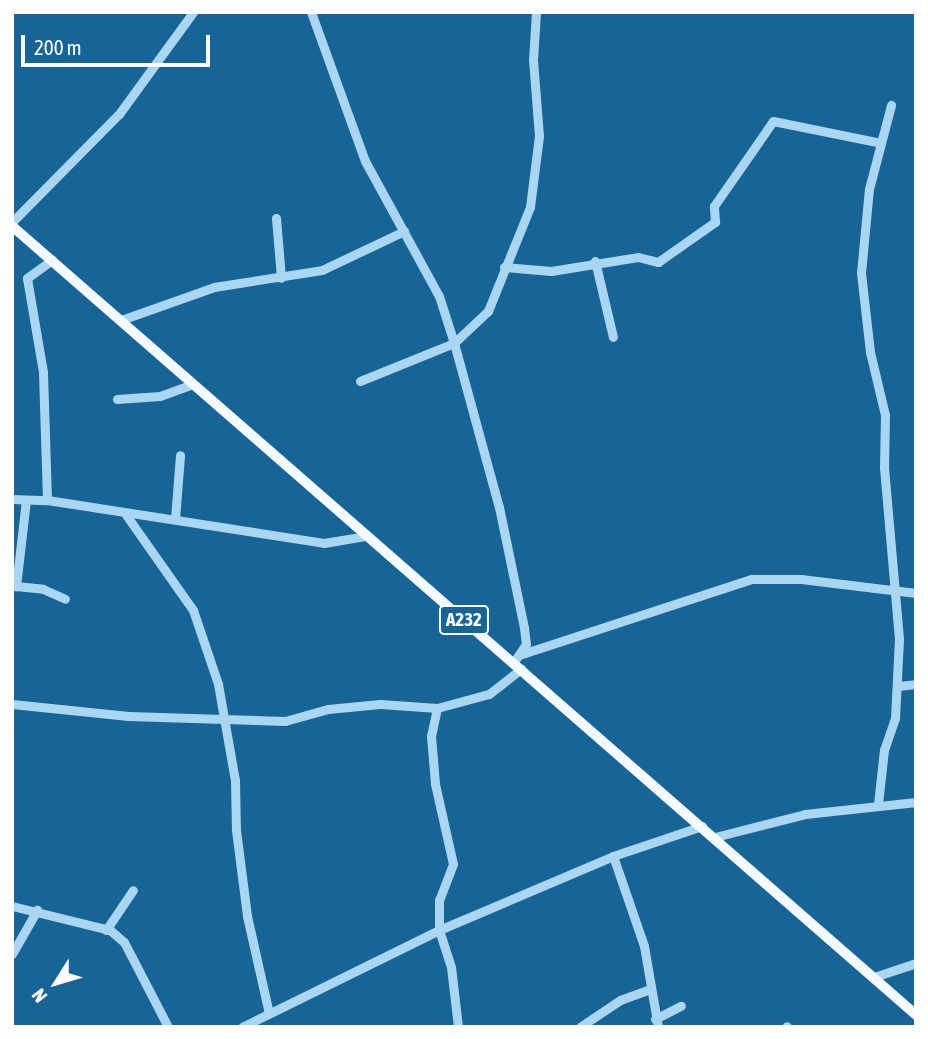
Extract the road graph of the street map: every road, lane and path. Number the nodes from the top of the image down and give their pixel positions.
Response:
1 (193, 12) edge
2 (311, 12) edge
3 (536, 12) edge
4 (891, 105) dead end
5 (881, 143) junction
6 (276, 218) dead end
7 (12, 224) edge
8 (404, 231) junction
9 (52, 260) junction
10 (595, 261) junction
11 (504, 267) junction
12 (281, 278) junction
13 (121, 320) junction
14 (614, 337) dead end
15 (454, 343) junction
16 (359, 381) dead end
17 (193, 384) junction
18 (117, 399) dead end
19 (180, 455) dead end
20 (12, 499) edge
21 (26, 500) junction
22 (47, 500) junction
23 (124, 512) junction
24 (175, 519) junction
25 (366, 536) junction
26 (897, 592) junction
27 (916, 593) edge
28 (65, 599) dead end
29 (522, 654) junction
30 (517, 666) junction
31 (916, 684) edge
32 (898, 686) junction
33 (12, 704) edge
34 (437, 708) junction
35 (227, 720) junction
36 (916, 802) edge
37 (878, 804) junction
38 (702, 826) junction
39 (715, 837) junction
40 (613, 856) junction
41 (133, 890) dead end
42 (12, 906) edge
43 (37, 909) junction
44 (106, 930) junction
45 (439, 930) junction
46 (12, 954) edge
47 (916, 963) edge
48 (874, 977) junction
49 (651, 989) junction
50 (681, 1006) dead end
51 (269, 1014) junction
52 (916, 1015) edge
53 (657, 1023) edge
54 (168, 1027) edge
55 (242, 1027) edge
56 (458, 1027) edge
57 (580, 1027) edge

1 - 7 street
2 - 8 street
3 - 11 street
4 - 5 street
5 - 10 street
5 - 26 street
6 - 12 street
7 - 9 main road, A232
8 - 12 street
8 - 15 street
9 - 13 main road, A232
9 - 22 street
10 - 11 street
10 - 14 street
11 - 15 street
12 - 13 street
13 - 17 main road, A232
15 - 16 street
15 - 29 street
17 - 18 street
17 - 25 main road, A232
19 - 24 street
20 - 21 street
21 - 22 street
21 - 28 street
22 - 23 street
23 - 24 street
23 - 35 street
24 - 25 street
25 - 30 main road, A232
26 - 27 street
26 - 29 street
26 - 32 street
29 - 30 street
30 - 34 street
30 - 38 main road, A232
31 - 32 street
32 - 37 street
33 - 35 street
34 - 35 street
34 - 45 street
35 - 51 street
36 - 37 street
37 - 39 street
38 - 39 main road, A232
38 - 40 street
39 - 48 main road, A232
40 - 45 street
40 - 49 street
41 - 44 street
42 - 43 street
43 - 44 street
43 - 46 street
44 - 54 street
45 - 51 street
45 - 56 street
47 - 48 street
48 - 52 main road, A232
49 - 53 street
49 - 57 street
50 - 53 street
51 - 55 street

